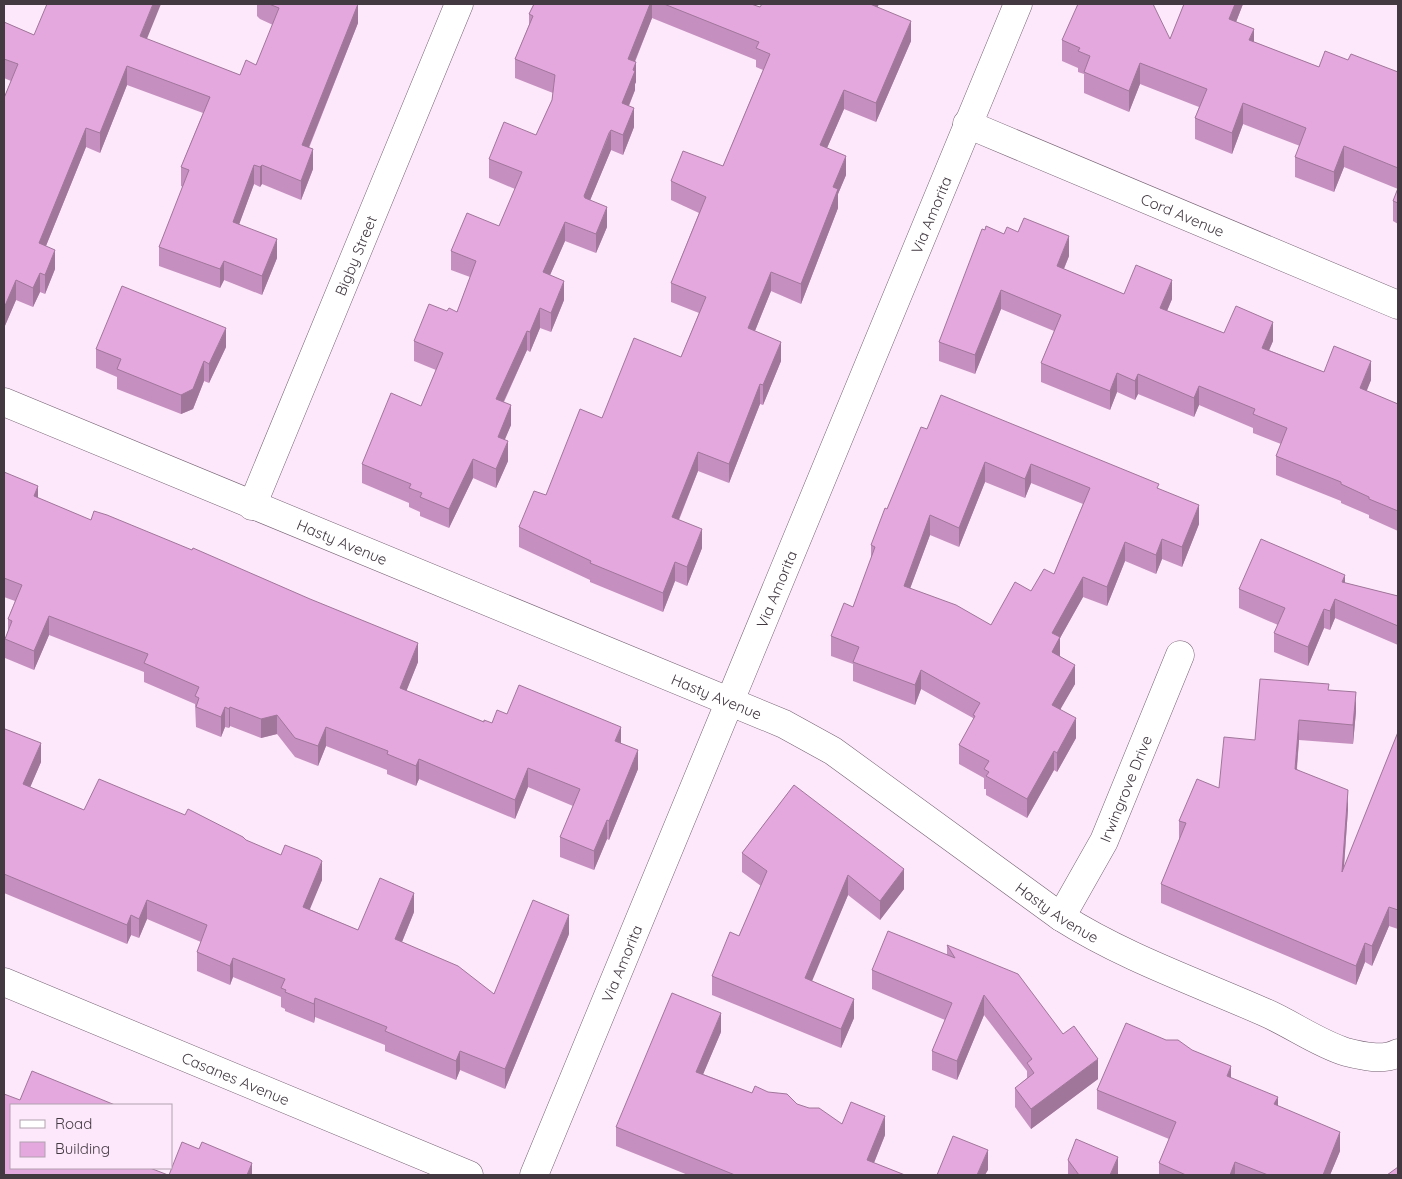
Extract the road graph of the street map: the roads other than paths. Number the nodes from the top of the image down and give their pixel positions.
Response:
1 (459, 4) edge
2 (1018, 4) edge
3 (967, 124) junction
4 (1398, 304) edge
5 (4, 402) edge
6 (252, 506) junction
7 (1180, 655) dead end
8 (728, 700) junction
9 (1061, 917) junction
10 (4, 982) edge
11 (1395, 1055) edge
12 (469, 1175) edge
13 (534, 1175) edge

1 - 6 street, Bigby Street
2 - 3 street, Via Amorita
3 - 4 street, Cord Avenue
3 - 8 street, Via Amorita
5 - 6 street, Hasty Avenue
6 - 8 street, Hasty Avenue
7 - 9 street, Irwingrove Drive
8 - 9 street, Hasty Avenue
8 - 13 street, Via Amorita
9 - 11 street, Hasty Avenue
10 - 12 street, Casanes Avenue

